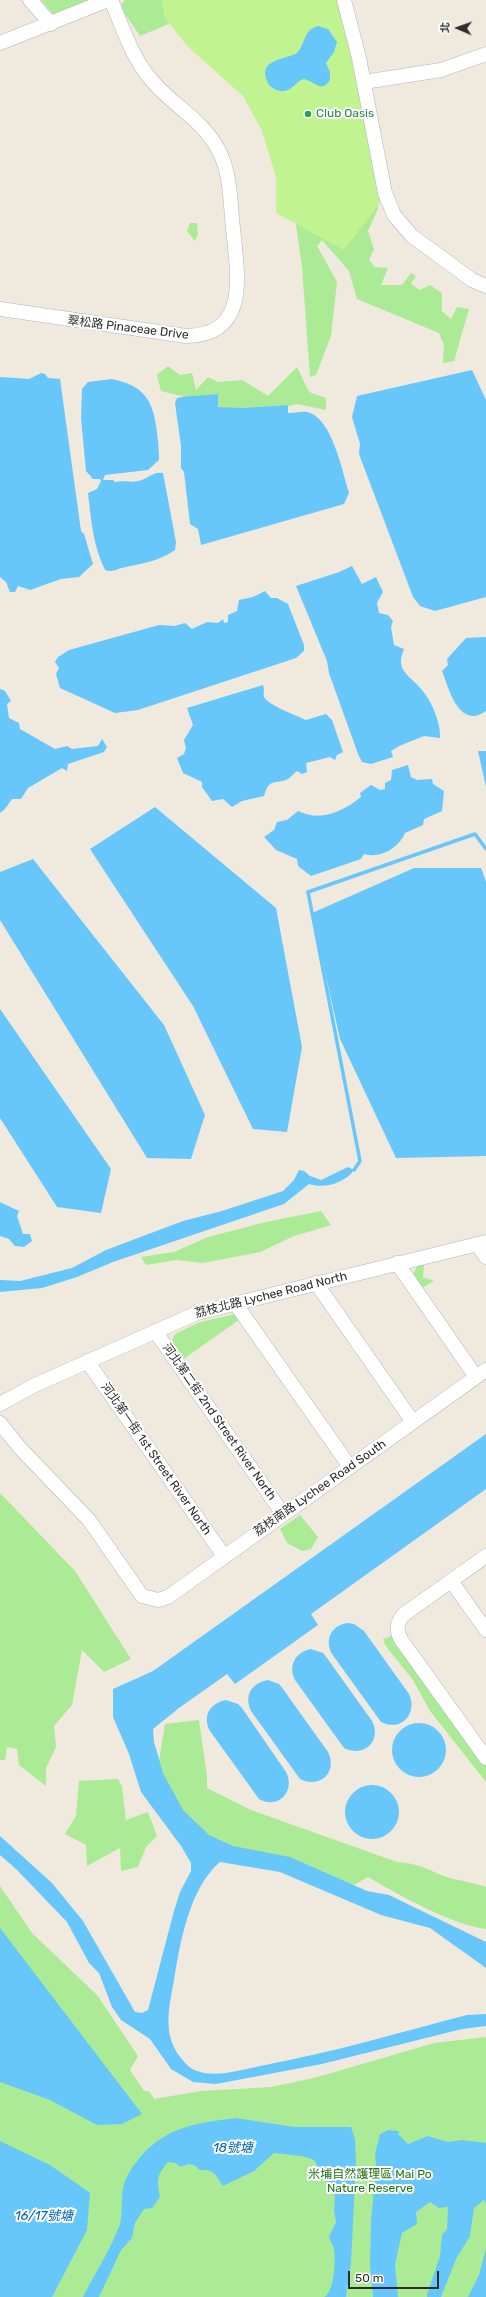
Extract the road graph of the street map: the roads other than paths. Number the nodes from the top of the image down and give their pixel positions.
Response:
1 (30, 0) edge
2 (109, 0) edge
3 (344, 0) edge
4 (51, 24) junction
5 (0, 43) edge
6 (486, 54) edge
7 (364, 82) junction
8 (486, 286) edge
9 (0, 309) edge
10 (482, 1243) edge
11 (486, 1256) edge
12 (397, 1263) junction
13 (316, 1283) junction
14 (235, 1303) junction
15 (155, 1331) junction
16 (87, 1361) junction
17 (481, 1374) edge
18 (0, 1404) edge
19 (413, 1422) junction
20 (0, 1423) edge
21 (350, 1467) junction
22 (283, 1514) junction
23 (224, 1556) junction
24 (486, 1556) edge
25 (451, 1581) junction
26 (486, 1630) edge
27 (486, 1758) edge

1 - 4 street
2 - 4 street
2 - 9 street, 翠松路 Pinaceae Drive
3 - 7 street
4 - 5 street
6 - 7 street
7 - 8 street
10 - 11 street
10 - 12 street, 荔枝北路 Lychee Road North
12 - 13 street, 荔枝北路 Lychee Road North
12 - 17 street
13 - 14 street, 荔枝北路 Lychee Road North
13 - 19 street
14 - 15 street, 荔枝北路 Lychee Road North
14 - 21 street
15 - 16 street, 荔枝北路 Lychee Road North
15 - 22 street, 河北第二街 2nd Street River North
16 - 18 street, 荔枝北路 Lychee Road North
16 - 23 street, 河北第一街 1st Street River North
17 - 19 street, 荔枝南路 Lychee Road South
19 - 21 street, 荔枝南路 Lychee Road South
20 - 23 street, 荔枝南路 Lychee Road South
21 - 22 street, 荔枝南路 Lychee Road South
22 - 23 street, 荔枝南路 Lychee Road South
24 - 25 street
25 - 26 street
25 - 27 street

